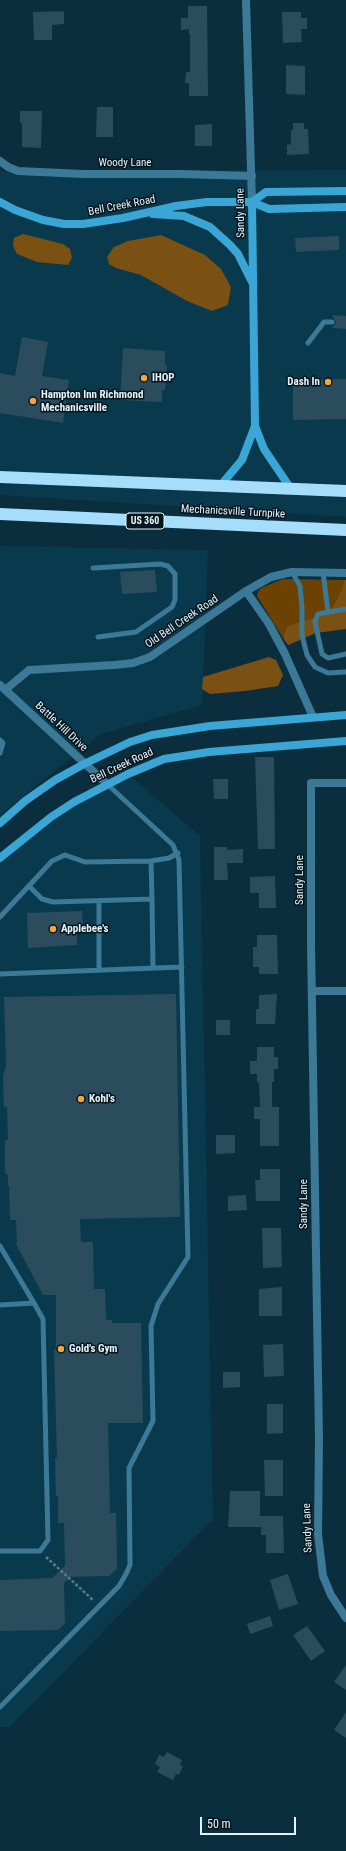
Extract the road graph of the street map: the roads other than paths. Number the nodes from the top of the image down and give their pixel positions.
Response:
1 (246, 0) edge
2 (0, 161) edge
3 (252, 176) junction
4 (346, 191) edge
5 (0, 202) edge
6 (252, 202) junction
7 (346, 207) edge
8 (144, 213) junction
9 (253, 285) junction
10 (332, 322) dead end
11 (308, 343) dead end
12 (255, 426) junction
13 (0, 470) edge
14 (0, 477) edge
15 (140, 483) junction
16 (220, 486) junction
17 (291, 489) junction
18 (346, 491) edge
19 (0, 515) edge
20 (346, 530) edge
21 (93, 568) dead end
22 (292, 572) junction
23 (323, 572) junction
24 (346, 573) edge
25 (246, 591) junction
26 (346, 610) edge
27 (328, 612) junction
28 (98, 637) dead end
29 (346, 654) edge
30 (346, 672) edge
31 (3, 687) edge
32 (346, 715) edge
33 (313, 718) junction
34 (0, 740) edge
35 (346, 741) edge
36 (0, 753) edge
37 (84, 764) junction
38 (346, 783) edge
39 (107, 784) junction
40 (0, 823) edge
41 (178, 853) junction
42 (0, 858) edge
43 (151, 861) junction
44 (29, 886) junction
45 (152, 899) junction
46 (99, 901) junction
47 (0, 917) edge
48 (182, 967) junction
49 (153, 968) junction
50 (99, 970) junction
51 (0, 974) edge
52 (312, 990) junction
53 (346, 991) edge
54 (0, 1246) edge
55 (34, 1303) junction
56 (0, 1305) edge
57 (0, 1551) edge
58 (346, 1618) edge
59 (0, 1707) edge

1 - 3 street, Sandy Lane
2 - 3 street, Woody Lane
3 - 6 street, Sandy Lane
4 - 6 street
5 - 8 street, Bell Creek Road
6 - 7 street, Bell Creek Road
6 - 8 street, Bell Creek Road
6 - 9 street, Sandy Lane
8 - 9 street
9 - 12 street, Sandy Lane
10 - 11 lane
12 - 16 street, Sandy Lane
12 - 17 street, Sandy Lane
13 - 15 highway
14 - 15 highway
15 - 16 highway
16 - 17 highway
17 - 18 highway
19 - 20 highway, Mechanicsville Turnpike / US 360
21 - 28 lane
22 - 23 street, Old Bell Creek Road
22 - 25 street, Old Bell Creek Road
22 - 30 lane
23 - 24 street, Old Bell Creek Road
23 - 27 lane
25 - 31 street, Old Bell Creek Road
25 - 33 street
26 - 27 lane
27 - 29 lane
31 - 37 street, Battle Hill Drive
32 - 33 street, Bell Creek Road
33 - 37 street, Bell Creek Road
34 - 36 lane
35 - 39 street, Bell Creek Road
37 - 39 street, Battle Hill Drive
37 - 40 street, Bell Creek Road
38 - 52 street, Sandy Lane
39 - 41 lane
39 - 42 street, Bell Creek Road
41 - 43 lane
41 - 48 lane
43 - 44 lane
43 - 45 lane
44 - 46 lane
44 - 47 lane
45 - 46 lane
45 - 49 lane
46 - 50 lane
48 - 49 lane
48 - 59 lane
49 - 50 lane
50 - 51 lane
52 - 53 street
52 - 58 street, Sandy Lane
54 - 55 lane
55 - 56 lane
55 - 57 lane

